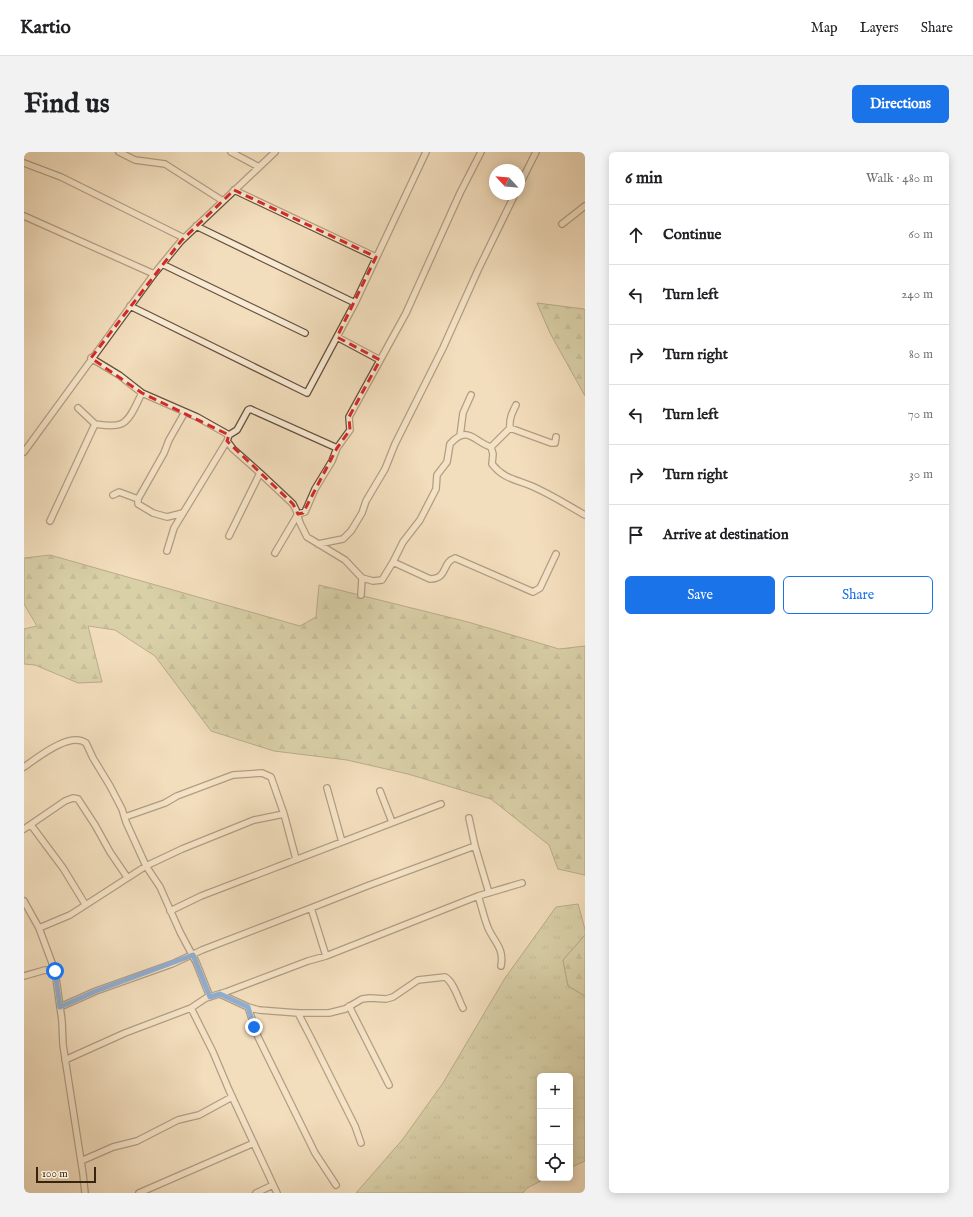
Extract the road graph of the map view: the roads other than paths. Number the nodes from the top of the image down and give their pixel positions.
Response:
1 (119, 152) edge
2 (230, 152) edge
3 (275, 152) edge
4 (426, 152) edge
5 (481, 152) edge
6 (536, 152) edge
7 (24, 163) edge
8 (259, 166) junction
9 (525, 174) edge
10 (234, 190) junction
11 (512, 200) edge
12 (223, 201) junction
13 (585, 206) edge
14 (24, 216) edge
15 (562, 224) dead end
16 (196, 226) junction
17 (184, 238) junction
18 (376, 257) junction
19 (162, 264) junction
20 (154, 274) junction
21 (355, 303) junction
22 (130, 306) junction
23 (305, 333) dead end
24 (337, 336) junction
25 (91, 358) junction
26 (380, 360) junction
27 (142, 393) junction
28 (471, 395) dead end
29 (516, 405) dead end
30 (78, 408) dead end
31 (185, 412) junction
32 (95, 424) junction
33 (510, 428) junction
34 (460, 436) junction
35 (556, 437) dead end
36 (228, 438) junction
37 (491, 447) junction
38 (337, 448) junction
39 (24, 452) edge
40 (260, 473) junction
41 (113, 495) dead end
42 (138, 499) junction
43 (184, 513) junction
44 (298, 514) junction
45 (585, 515) edge
46 (50, 522) dead end
47 (229, 536) dead end
48 (318, 544) junction
49 (167, 551) dead end
50 (275, 553) dead end
51 (556, 554) dead end
52 (393, 562) junction
53 (362, 578) junction
54 (361, 595) dead end
55 (24, 767) edge
56 (327, 788) dead end
57 (380, 791) dead end
58 (441, 804) dead end
59 (284, 814) junction
60 (124, 816) junction
61 (469, 818) dead end
62 (392, 822) junction
63 (31, 825) junction
64 (24, 829) edge
65 (342, 842) junction
66 (475, 846) junction
67 (296, 859) junction
68 (146, 866) junction
69 (127, 877) junction
70 (522, 883) dead end
71 (489, 893) junction
72 (478, 896) junction
73 (24, 901) edge
74 (85, 904) junction
75 (311, 908) junction
76 (170, 911) junction
77 (39, 928) junction
78 (193, 955) junction
79 (326, 956) junction
80 (501, 966) dead end
81 (55, 971) junction
82 (24, 976) edge
83 (220, 994) junction
84 (210, 997) junction
85 (349, 1006) junction
86 (60, 1007) junction
87 (248, 1007) junction
88 (191, 1008) junction
89 (463, 1008) dead end
90 (298, 1014) junction
91 (66, 1060) junction
92 (390, 1085) dead end
93 (232, 1096) junction
94 (254, 1143) junction
95 (361, 1143) dead end
96 (81, 1161) junction
97 (273, 1185) junction
98 (336, 1185) dead end
99 (85, 1193) edge
100 (140, 1193) edge
101 (256, 1193) edge
102 (277, 1193) edge

1 - 12 street
2 - 8 street
3 - 8 street
4 - 18 street
5 - 26 street
6 - 9 street
7 - 17 street
8 - 10 street
10 - 12 street
10 - 18 street
11 - 48 street
12 - 16 street
13 - 15 street
14 - 20 street
16 - 17 street
16 - 21 street
17 - 19 street
18 - 21 street
19 - 20 street
19 - 23 street
20 - 22 street
21 - 24 street
22 - 24 street
22 - 25 street
24 - 26 street
25 - 27 street
25 - 39 street
26 - 38 street
27 - 31 street
27 - 32 street
28 - 34 street
29 - 33 street
30 - 32 street
31 - 36 street
31 - 42 street
32 - 46 street
33 - 35 street
33 - 37 street
34 - 37 street
34 - 52 street
36 - 38 street
36 - 40 street
36 - 43 street
37 - 45 street
38 - 44 street
40 - 44 street
40 - 47 street
41 - 42 street
42 - 43 street
43 - 49 street
44 - 48 street
44 - 50 street
48 - 53 street
51 - 52 street
52 - 53 street
53 - 54 street
55 - 60 street
56 - 65 street
57 - 62 street
58 - 62 street
59 - 60 street
59 - 67 street
59 - 68 street
60 - 68 street
61 - 66 street
62 - 65 street
63 - 64 street
63 - 69 street
63 - 74 street
65 - 67 street
66 - 71 street
66 - 75 street
67 - 76 street
68 - 69 street
68 - 76 street
69 - 74 street
70 - 71 street
71 - 72 street
72 - 79 street
72 - 80 street
73 - 77 street
74 - 77 street
75 - 78 street
75 - 79 street
76 - 78 street
77 - 81 street
78 - 84 street
78 - 86 street
79 - 83 street
81 - 82 street
81 - 86 street
83 - 84 street
83 - 87 street
84 - 88 street
85 - 89 street
85 - 90 street
85 - 92 street
86 - 91 street
87 - 90 street
87 - 98 street
88 - 91 street
88 - 93 street
90 - 95 street
91 - 96 street
93 - 94 street
93 - 96 street
94 - 97 street
94 - 100 street
96 - 99 street
97 - 101 street
97 - 102 street

